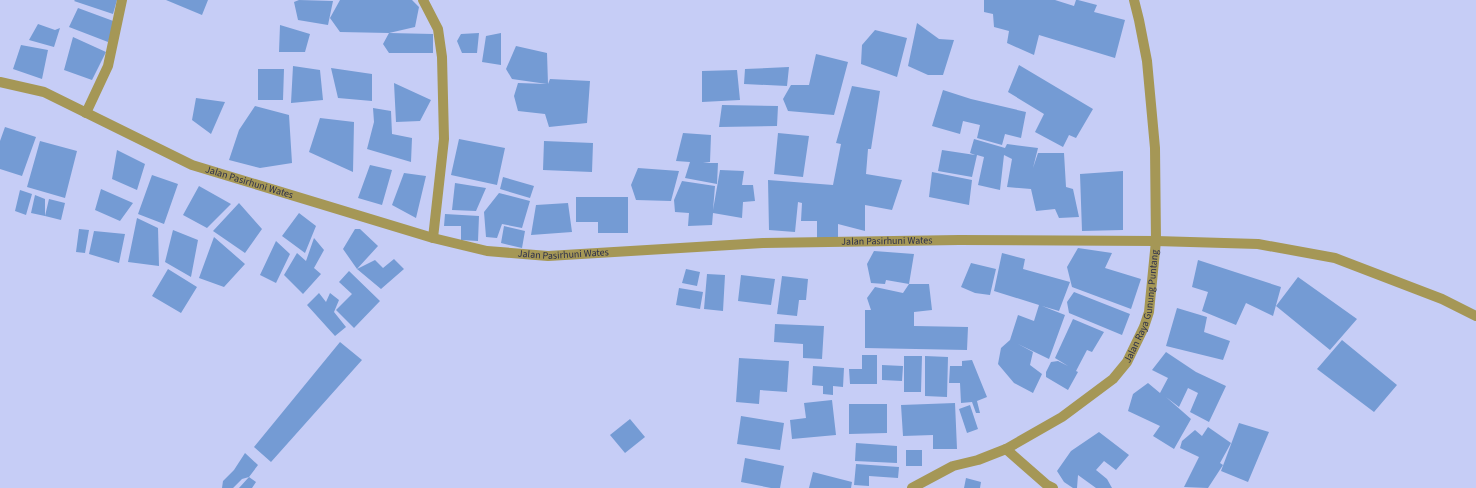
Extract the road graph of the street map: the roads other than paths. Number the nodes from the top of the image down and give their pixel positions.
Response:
1 (122, 0) edge
2 (423, 0) edge
3 (1134, 0) edge
4 (0, 82) edge
5 (86, 113) junction
6 (434, 238) junction
7 (1156, 241) junction
8 (1476, 316) edge
9 (1006, 449) junction
10 (912, 488) edge
11 (1053, 488) edge

1 - 5 street
2 - 6 street
3 - 7 street, Jalan Raya Gunung Puntang
4 - 5 street, Jalan Pasirhuni Wates
5 - 6 street, Jalan Pasirhuni Wates
6 - 7 street, Jalan Pasirhuni Wates
7 - 8 street, Jalan Pasirhuni Wates
7 - 9 street, Jalan Raya Gunung Puntang
9 - 10 street, Jalan Raya Gunung Puntang
9 - 11 street

